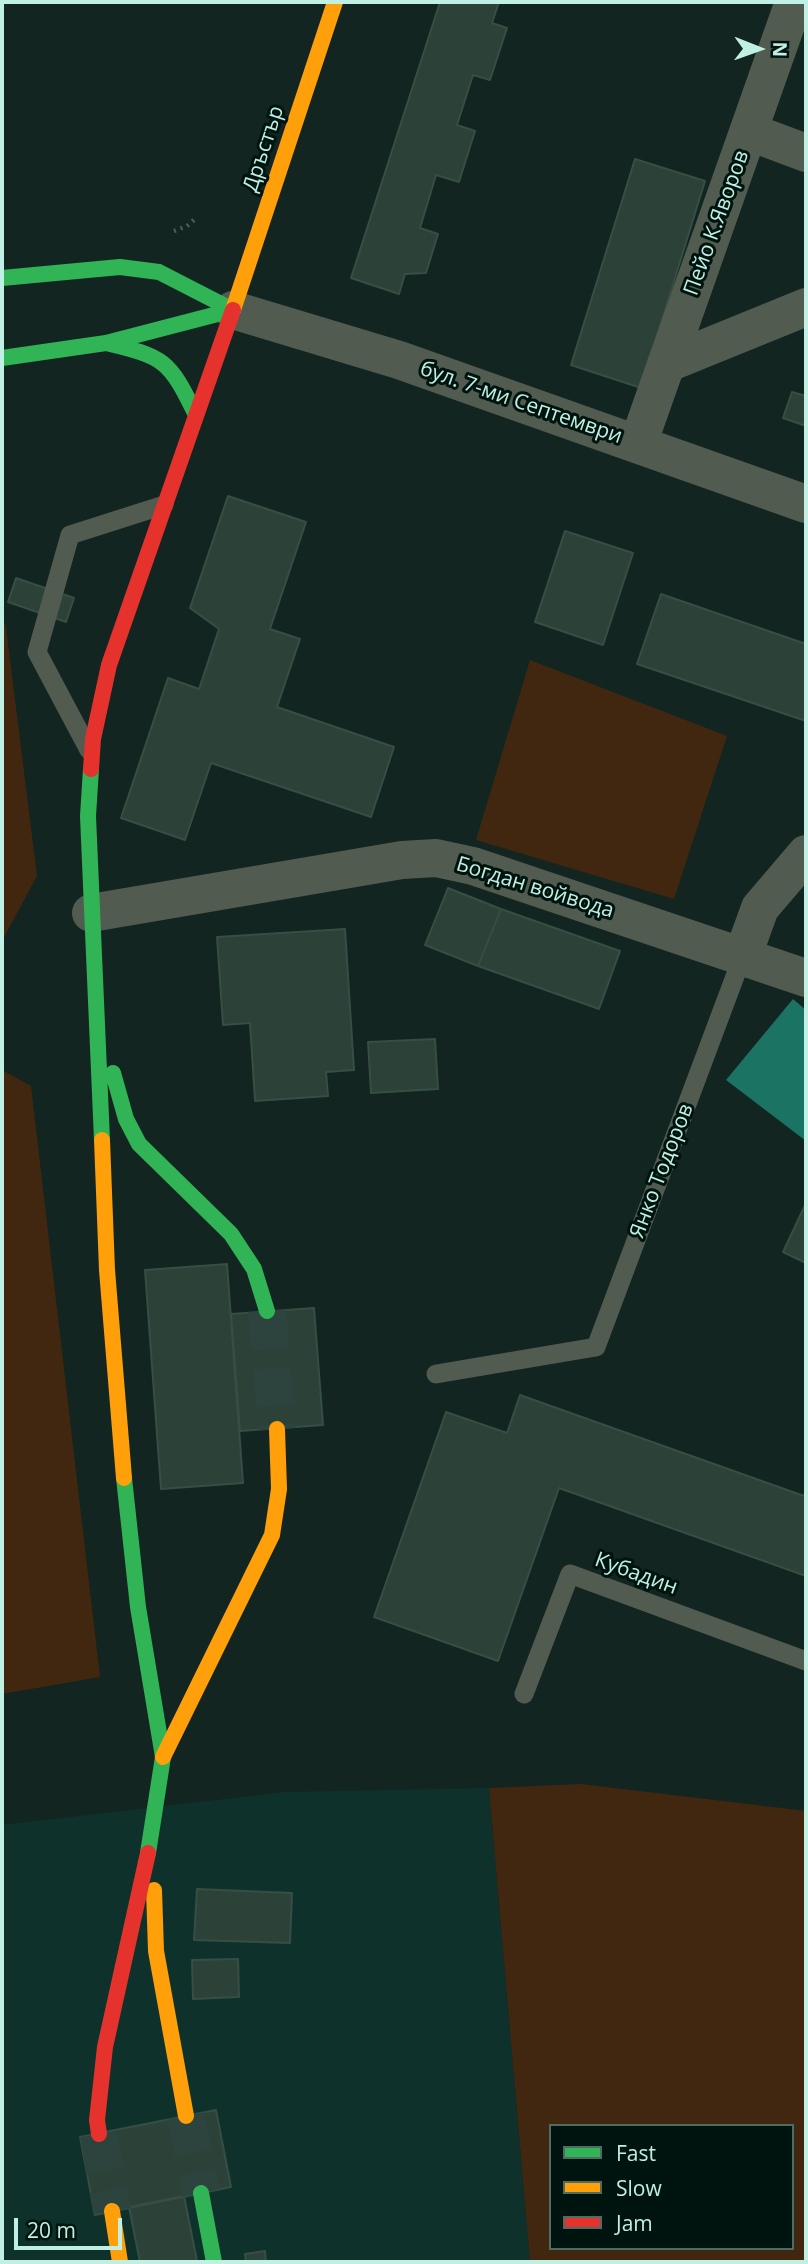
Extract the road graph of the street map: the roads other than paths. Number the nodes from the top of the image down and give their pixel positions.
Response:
1 (335, 2) edge
2 (794, 2) edge
3 (750, 132) junction
4 (806, 153) edge
5 (2, 278) edge
6 (806, 307) edge
7 (233, 310) junction
8 (106, 343) junction
9 (2, 359) edge
10 (666, 364) junction
11 (196, 415) junction
12 (638, 444) junction
13 (806, 504) edge
14 (164, 505) junction
15 (92, 755) junction
16 (806, 854) edge
17 (91, 913) junction
18 (743, 955) junction
19 (806, 978) edge
20 (97, 1006) junction
21 (267, 1311) tunnel mouth
22 (436, 1374) dead end
23 (277, 1429) tunnel mouth
24 (806, 1661) edge
25 (524, 1694) dead end
26 (163, 1757) junction
27 (153, 1832) junction
28 (186, 2116) tunnel mouth
29 (99, 2134) tunnel mouth
30 (201, 2193) tunnel mouth
31 (112, 2211) tunnel mouth
32 (120, 2262) edge
33 (214, 2262) edge

1 - 7 main road, Дръстър
2 - 3 street, Пейо К.Яворов
3 - 4 street
3 - 10 street, Пейо К.Яворов
5 - 7 main road
6 - 10 street
7 - 8 main road
7 - 11 main road, Дръстър
7 - 12 street, бул. 7-ми Септември
8 - 9 main road
8 - 11 main road
10 - 12 street, Пейо К.Яворов
11 - 14 main road, Дръстър
12 - 13 street, бул. 7-ми Септември
14 - 15 main road, Дръстър
14 - 15 lane
15 - 17 main road, Дръстър
16 - 18 street, Янко Тодоров
17 - 18 street, Богдан войвода
17 - 20 main road, Дръстър
18 - 19 street, Богдан войвода
18 - 22 lane, Янко Тодоров
20 - 21 main road
20 - 26 main road
23 - 26 main road
24 - 25 lane, Кубадин
26 - 27 main road
27 - 28 main road
27 - 29 main road
30 - 33 main road
31 - 32 main road

